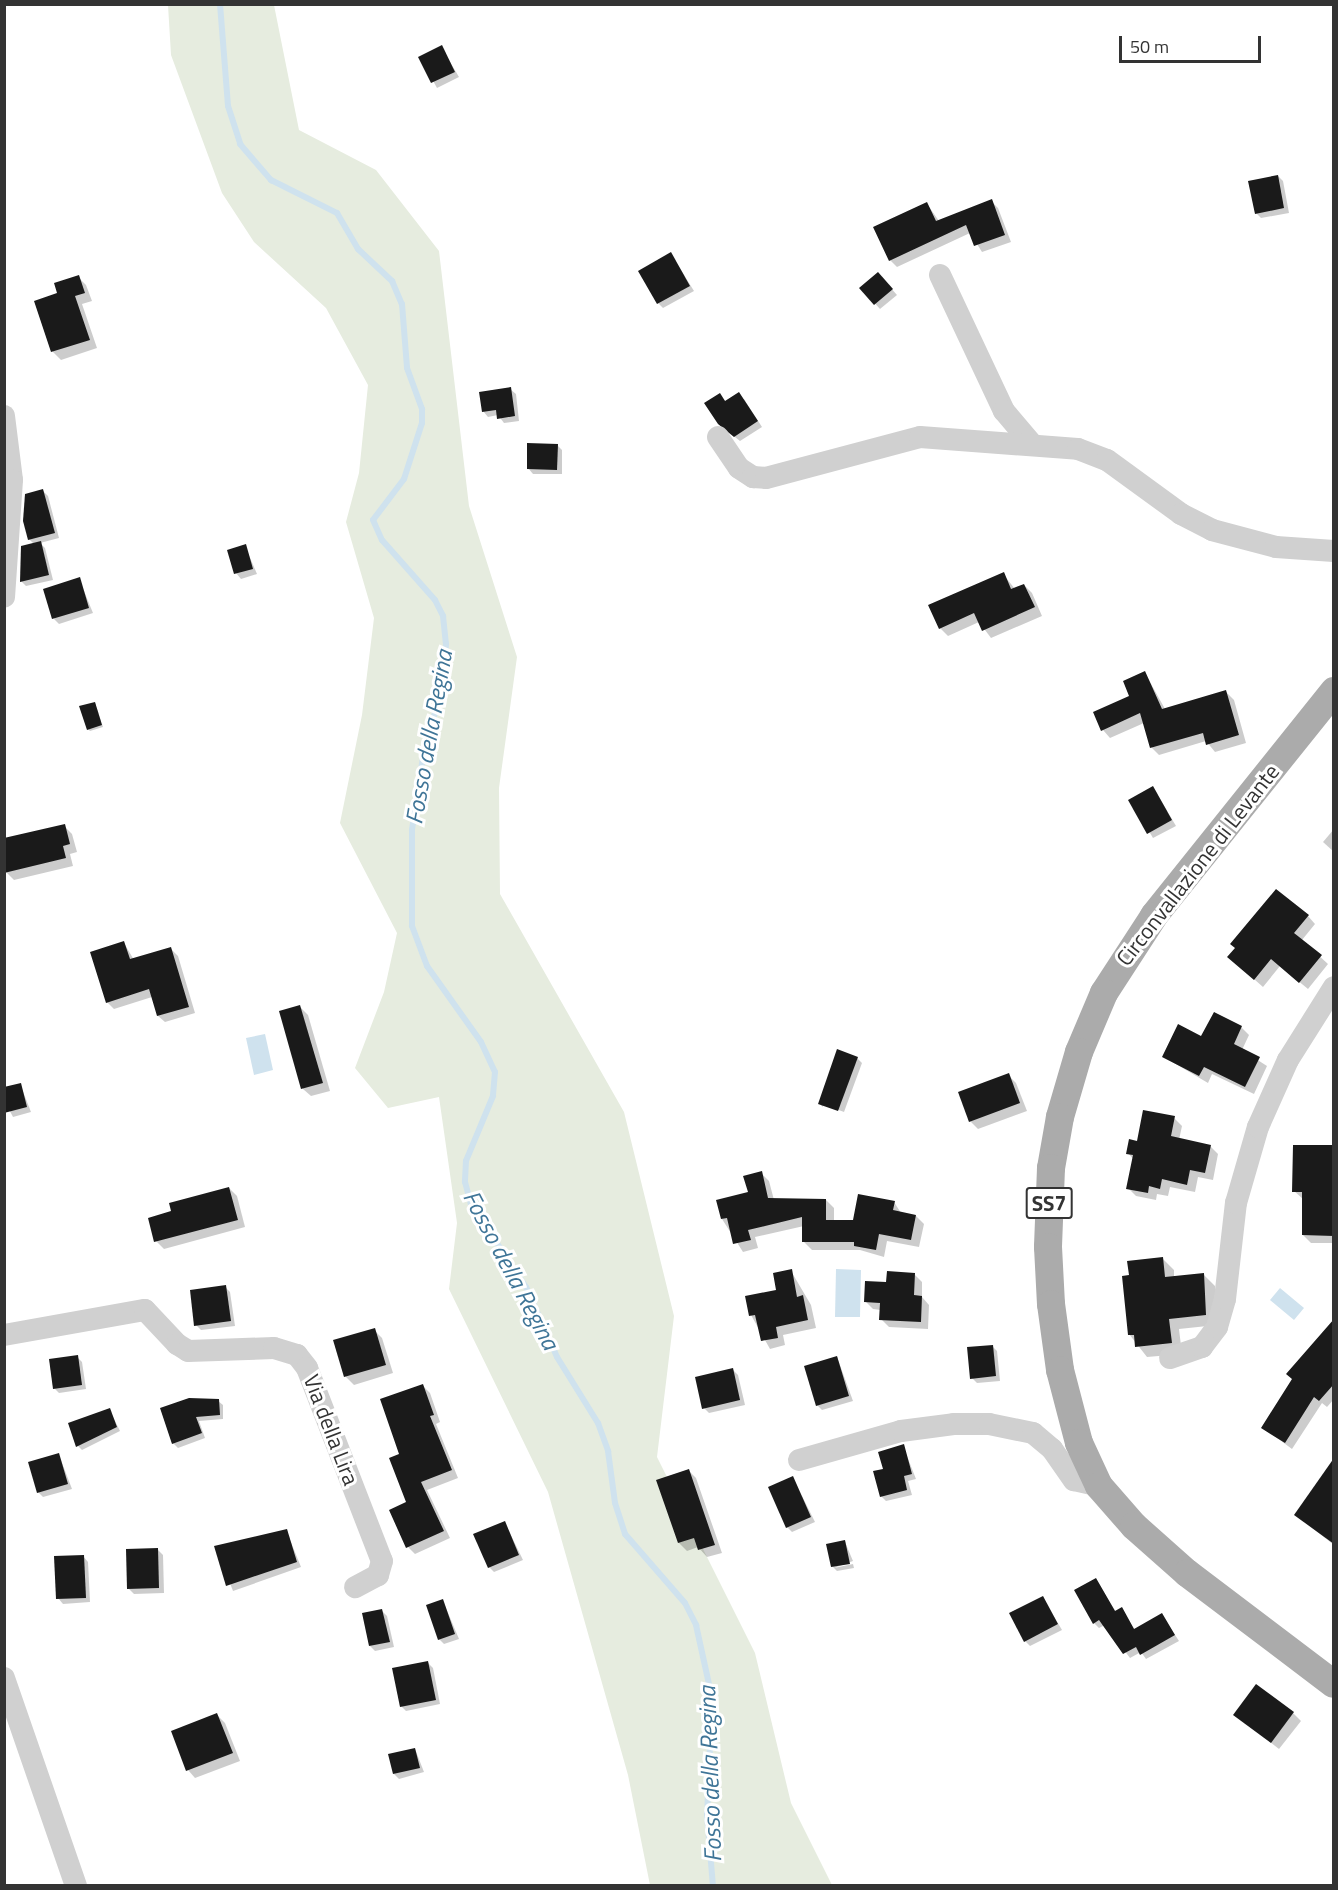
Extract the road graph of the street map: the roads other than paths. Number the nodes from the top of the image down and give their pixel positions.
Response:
1 (940, 275) dead end
2 (4, 416) edge
3 (718, 437) dead end
4 (1032, 444) junction
5 (1334, 551) edge
6 (4, 597) edge
7 (1334, 691) edge
8 (1334, 987) edge
9 (4, 1335) edge
10 (1170, 1358) dead end
11 (799, 1460) dead end
12 (1099, 1486) junction
13 (355, 1587) dead end
14 (4, 1678) edge
15 (1334, 1684) edge
16 (76, 1886) edge

1 - 4 street
2 - 6 street
3 - 4 street
4 - 5 street
7 - 12 main road, Circonvallazione di Levante / SS7
8 - 10 street
9 - 13 street, Via della Lira
11 - 12 street
12 - 15 main road, Circonvallazione di Levante / SS7
14 - 16 street

